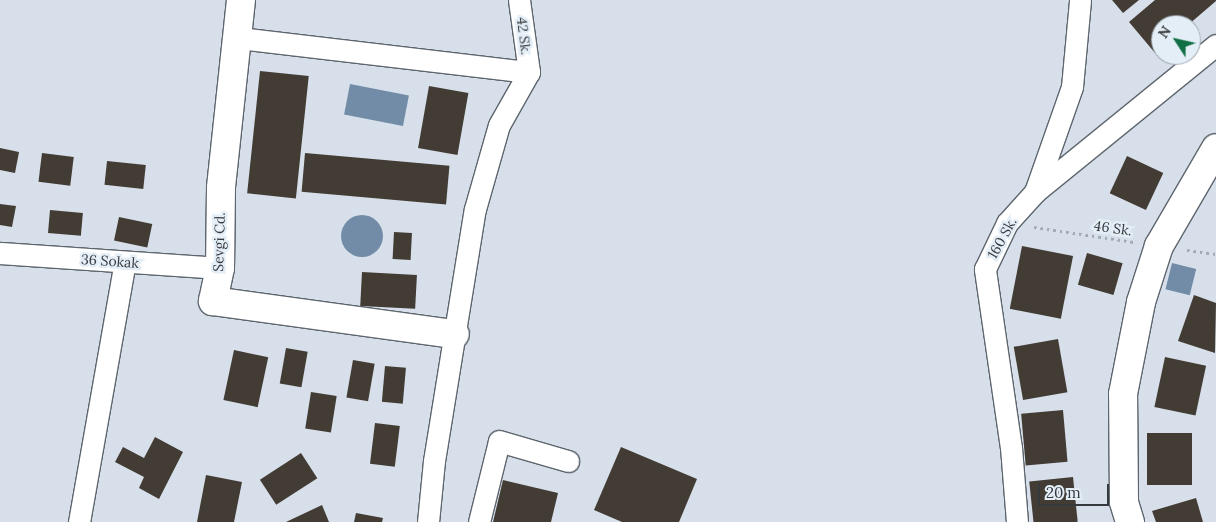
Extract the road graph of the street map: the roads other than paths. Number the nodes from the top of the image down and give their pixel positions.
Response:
1 (241, 0) edge
2 (519, 0) edge
3 (1080, 0) edge
4 (239, 38) junction
5 (1216, 45) edge
6 (528, 72) junction
7 (1216, 148) edge
8 (1035, 192) junction
9 (0, 253) edge
10 (125, 262) junction
11 (220, 268) junction
12 (455, 334) junction
13 (568, 461) dead end
14 (429, 520) edge
15 (79, 522) edge
16 (479, 522) edge
17 (1017, 522) edge
18 (1130, 522) edge

1 - 4 street, Sevgi Cd.
2 - 6 street, 42 Sk.
3 - 8 street
4 - 6 street
4 - 11 street, Sevgi Cd.
5 - 8 street, 160 Sk.
6 - 12 street
7 - 18 street
8 - 17 street, 160 Sk.
9 - 10 street, 36 Sokak
10 - 11 street, 36 Sokak
10 - 15 street
11 - 12 street, Sevgi Cd.
12 - 14 street
13 - 16 street

